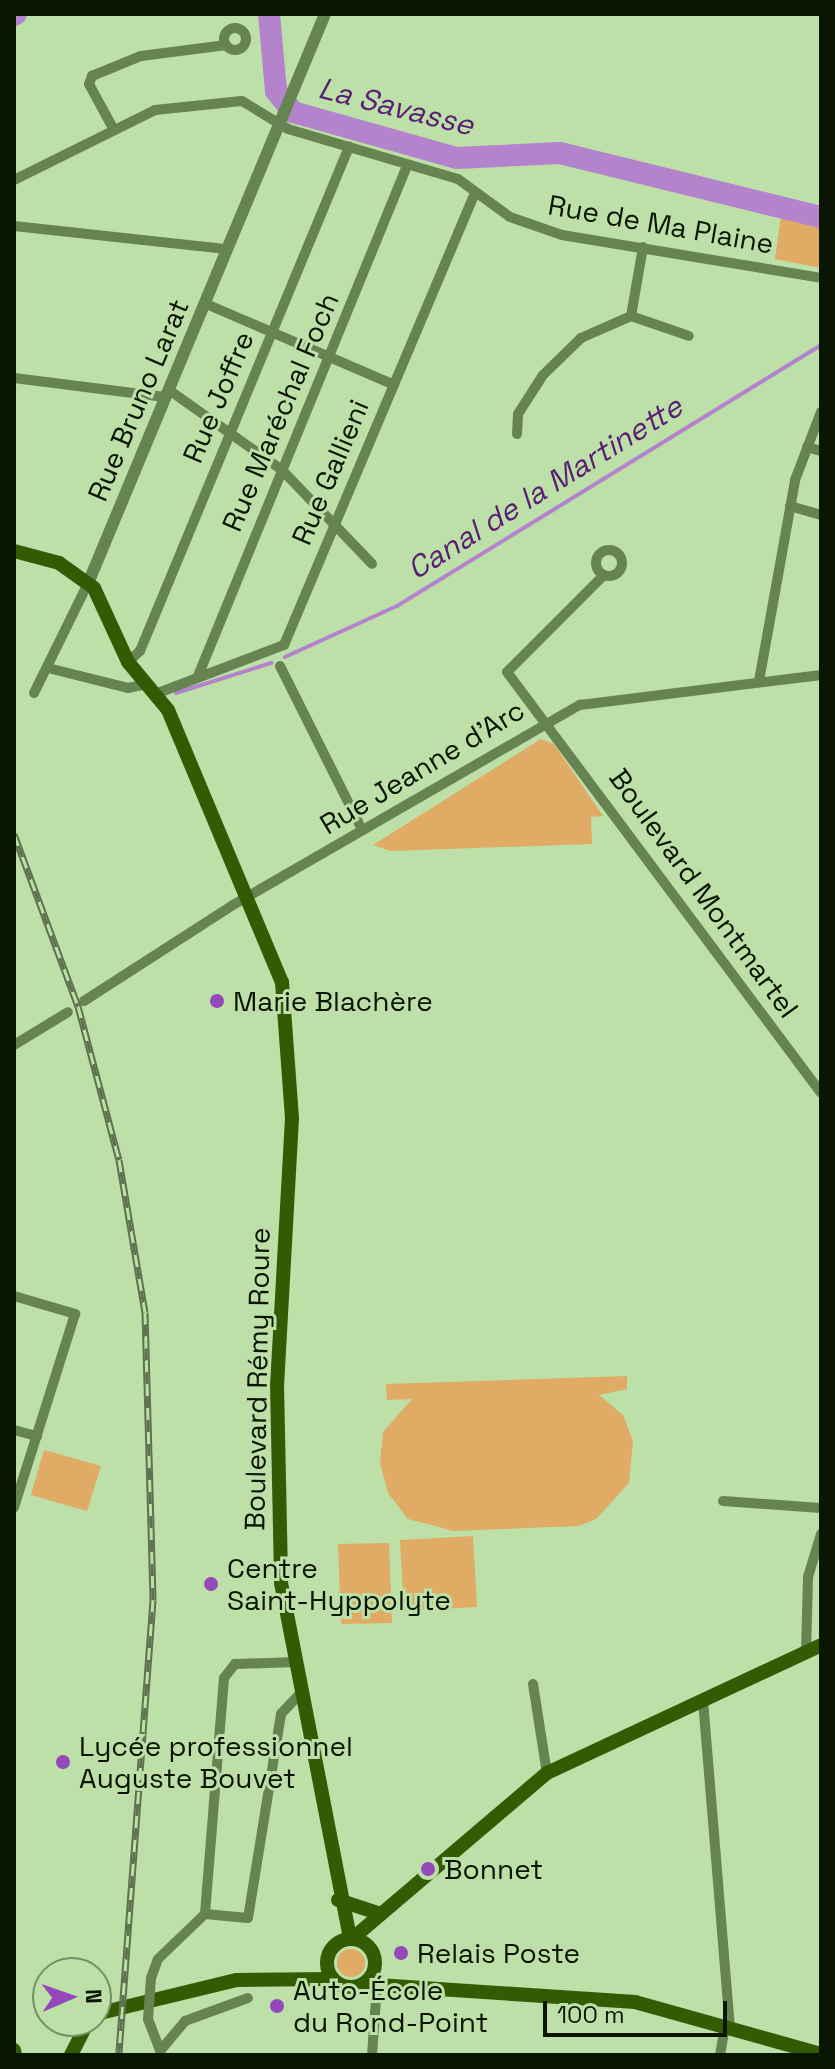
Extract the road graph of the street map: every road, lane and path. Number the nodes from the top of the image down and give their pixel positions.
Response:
1 (325, 14) edge
2 (226, 45) dead end
3 (281, 119) junction
4 (114, 130) junction
5 (349, 147) junction
6 (407, 166) junction
7 (14, 180) edge
8 (475, 193) junction
9 (14, 226) edge
10 (643, 247) junction
11 (227, 249) junction
12 (817, 277) dead end
13 (204, 303) junction
14 (631, 316) junction
15 (271, 332) junction
16 (689, 336) dead end
17 (330, 357) junction
18 (14, 378) edge
19 (394, 385) junction
20 (167, 393) junction
21 (821, 412) edge
22 (231, 429) junction
23 (517, 434) dead end
24 (807, 447) junction
25 (821, 451) edge
26 (282, 470) junction
27 (790, 506) junction
28 (821, 515) edge
29 (334, 521) junction
30 (14, 551) edge
31 (372, 564) dead end
32 (604, 575) dead end
33 (89, 581) junction
34 (128, 662) junction
35 (280, 666) dead end
36 (52, 669) junction
37 (821, 675) edge
38 (198, 676) junction
39 (759, 681) junction
40 (153, 689) junction
41 (34, 693) dead end
42 (548, 721) junction
43 (362, 830) junction
44 (249, 898) junction
45 (84, 1001) dead end
46 (68, 1012) dead end
47 (14, 1045) edge
48 (821, 1093) edge
49 (14, 1296) edge
50 (14, 1430) edge
51 (37, 1436) junction
52 (723, 1501) dead end
53 (14, 1508) edge
54 (821, 1508) edge
55 (821, 1534) edge
56 (816, 1652) edge
57 (297, 1662) junction
58 (533, 1684) dead end
59 (303, 1690) junction
60 (703, 1700) junction
61 (547, 1773) junction
62 (339, 1905) junction
63 (376, 1912) junction
64 (205, 1914) junction
65 (351, 1938) junction
66 (333, 1946) junction
67 (370, 1947) junction
68 (327, 1961) junction
69 (288, 1978) junction
70 (333, 1979) junction
71 (375, 1982) junction
72 (248, 1998) dead end
73 (112, 2010) edge
74 (728, 2027) junction
75 (80, 2037) edge
76 (161, 2053) edge
77 (821, 2054) edge
78 (71, 2055) edge
79 (372, 2055) edge
80 (720, 2055) edge

1 - 3 street, Rue Bruno Larat
2 - 4 street
3 - 4 street, Rue de Ma Plaine
3 - 5 street, Rue de Ma Plaine
3 - 11 street, Rue Bruno Larat
4 - 7 street, Rue de Ma Plaine
5 - 6 street, Rue de Ma Plaine
5 - 15 street, Rue Joffre
6 - 8 street, Rue de Ma Plaine
6 - 17 street, Rue Maréchal Foch
8 - 10 street, Rue de Ma Plaine
8 - 19 street, Rue Gallieni
9 - 11 street
10 - 12 street, Rue de Ma Plaine
10 - 14 street
11 - 13 street, Rue Bruno Larat
13 - 15 street
13 - 20 street, Rue Bruno Larat
14 - 16 street
14 - 23 street
15 - 17 street
15 - 22 street, Rue Joffre
17 - 19 street
17 - 26 street, Rue Maréchal Foch
18 - 20 street
19 - 29 street, Rue Gallieni
20 - 22 street
20 - 33 street, Rue Bruno Larat
21 - 24 street
22 - 26 street
22 - 34 street, Rue Joffre
24 - 25 street
24 - 27 street
26 - 29 street
26 - 38 street, Rue Maréchal Foch
27 - 28 street
27 - 39 street
29 - 31 street
29 - 38 street, Rue Gallieni
30 - 33 main road
32 - 42 street, Boulevard Montmartel
33 - 34 main road, Boulevard Rémy Roure
33 - 36 street, Rue Bruno Larat
34 - 40 main road, Boulevard Rémy Roure
35 - 43 street
36 - 40 street
36 - 41 street, Rue Bruno Larat
37 - 39 street, Rue Jeanne d'Arc
38 - 40 street, Rue Gallieni
39 - 42 street, Rue Jeanne d'Arc
40 - 44 main road, Boulevard Rémy Roure
42 - 43 street, Rue Jeanne d'Arc
42 - 48 street, Boulevard Montmartel
43 - 44 street, Rue Jeanne d'Arc
44 - 45 street, Rue Jeanne d'Arc
44 - 57 main road, Boulevard Rémy Roure
46 - 47 street
49 - 51 street
50 - 51 street
51 - 53 street
52 - 54 street
55 - 56 street
56 - 60 main road
57 - 59 main road, Boulevard Rémy Roure
57 - 64 street
58 - 61 street
59 - 62 main road, Boulevard Rémy Roure
59 - 64 street
60 - 61 main road
60 - 74 street
61 - 63 main road
62 - 63 main road
62 - 65 main road, Boulevard Rémy Roure
62 - 66 main road, Boulevard Rémy Roure
63 - 65 main road
63 - 67 main road
64 - 76 street, bridge
65 - 66 main road
65 - 67 main road
66 - 68 main road, Boulevard Rémy Roure
67 - 71 main road
68 - 69 main road
68 - 70 main road
69 - 70 main road
69 - 73 main road
70 - 71 main road
71 - 74 main road
71 - 79 street
72 - 76 street
74 - 77 main road
74 - 80 street
75 - 78 main road

